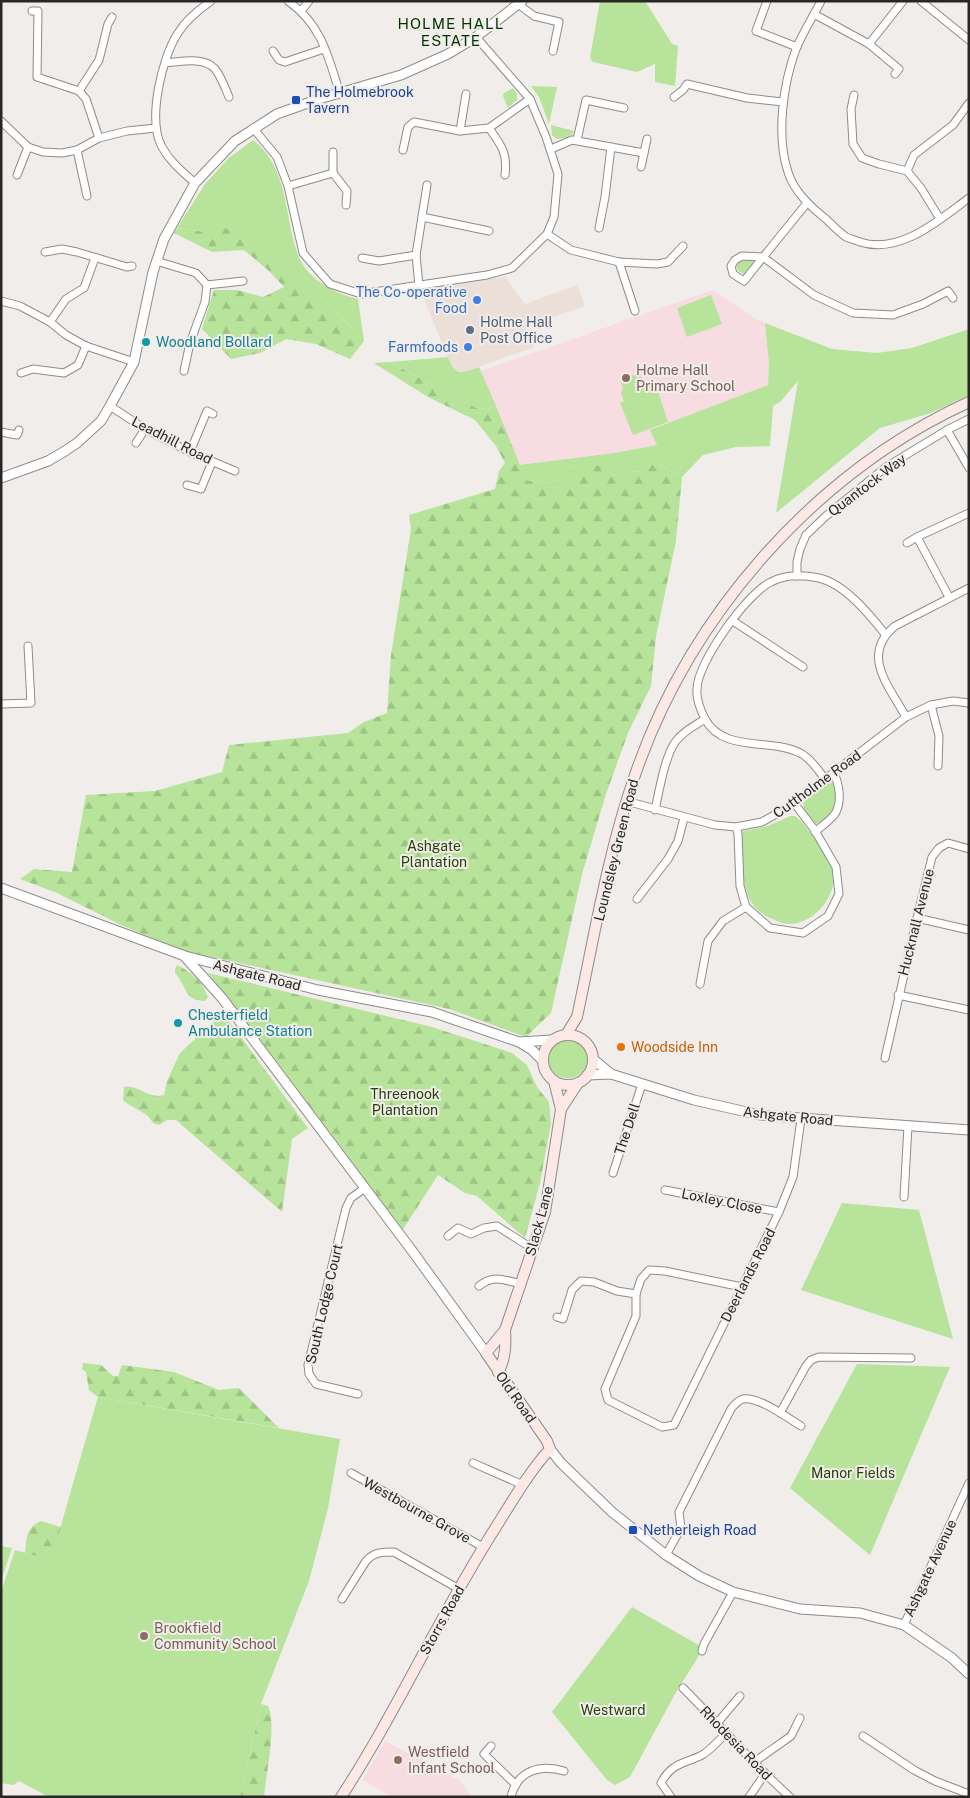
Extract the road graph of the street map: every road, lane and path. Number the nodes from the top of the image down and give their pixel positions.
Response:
1 (211, 1) edge
2 (288, 1) edge
3 (309, 1) edge
4 (767, 1) edge
5 (821, 1) edge
6 (903, 1) edge
7 (921, 1) edge
8 (520, 3) edge
9 (32, 11) dead end
10 (301, 11) junction
11 (814, 14) junction
12 (112, 17) dead end
13 (476, 37) junction
14 (969, 40) edge
15 (869, 44) junction
16 (797, 47) junction
17 (324, 49) junction
18 (274, 51) dead end
19 (553, 51) dead end
20 (165, 63) junction
21 (895, 74) dead end
22 (79, 91) junction
23 (340, 94) junction
24 (466, 94) dead end
25 (854, 95) dead end
26 (229, 97) dead end
27 (674, 97) dead end
28 (530, 100) junction
29 (783, 102) junction
30 (969, 102) edge
31 (624, 108) dead end
32 (1, 121) edge
33 (156, 128) junction
34 (253, 128) junction
35 (489, 128) junction
36 (460, 131) junction
37 (99, 138) junction
38 (647, 139) dead end
39 (577, 140) junction
40 (28, 147) junction
41 (611, 148) junction
42 (551, 149) junction
43 (78, 150) junction
44 (403, 150) dead end
45 (334, 152) dead end
46 (644, 153) junction
47 (642, 167) dead end
48 (907, 171) junction
49 (333, 174) junction
50 (17, 175) dead end
51 (505, 175) dead end
52 (195, 183) junction
53 (426, 185) dead end
54 (288, 186) junction
55 (87, 196) dead end
56 (969, 198) edge
57 (806, 203) junction
58 (346, 205) dead end
59 (422, 216) junction
60 (940, 219) junction
61 (598, 228) dead end
62 (489, 231) dead end
63 (547, 234) junction
64 (684, 246) dead end
65 (45, 252) dead end
66 (416, 255) junction
67 (763, 257) junction
68 (94, 258) junction
69 (362, 258) dead end
70 (156, 261) junction
71 (619, 262) junction
72 (132, 266) dead end
73 (243, 281) dead end
74 (207, 285) junction
75 (419, 286) junction
76 (953, 298) dead end
77 (1, 301) edge
78 (635, 311) dead end
79 (50, 322) junction
80 (86, 346) junction
81 (134, 362) junction
82 (184, 370) dead end
83 (21, 373) dead end
84 (969, 402) edge
85 (110, 406) junction
86 (213, 414) dead end
87 (969, 419) edge
88 (145, 429) junction
89 (18, 430) dead end
90 (947, 430) junction
91 (1, 432) edge
92 (136, 443) dead end
93 (190, 452) junction
94 (212, 462) junction
95 (969, 468) edge
96 (235, 471) dead end
97 (1, 478) edge
98 (187, 484) dead end
99 (969, 513) edge
100 (917, 537) junction
101 (907, 543) dead end
102 (797, 576) junction
103 (969, 588) edge
104 (950, 598) junction
105 (732, 621) junction
106 (885, 634) junction
107 (28, 646) dead end
108 (803, 667) dead end
109 (969, 703) edge
110 (1, 704) edge
111 (931, 706) junction
112 (906, 716) junction
113 (705, 719) junction
114 (938, 766) dead end
115 (834, 773) junction
116 (825, 779) junction
117 (626, 801) junction
118 (794, 803) junction
119 (655, 810) junction
120 (684, 818) junction
121 (736, 826) junction
122 (815, 832) junction
123 (969, 849) edge
124 (1, 888) edge
125 (637, 899) dead end
126 (746, 908) junction
127 (916, 918) junction
128 (969, 930) edge
129 (185, 956) junction
130 (700, 984) dead end
131 (898, 995) junction
132 (969, 1010) edge
133 (577, 1017) junction
134 (566, 1035) junction
135 (580, 1038) junction
136 (552, 1040) junction
137 (519, 1042) junction
138 (885, 1058) dead end
139 (593, 1059) junction
140 (542, 1060) junction
141 (611, 1074) junction
142 (588, 1075) junction
143 (554, 1080) junction
144 (578, 1082) junction
145 (642, 1084) junction
146 (561, 1109) junction
147 (801, 1119) junction
148 (908, 1126) junction
149 (969, 1130) edge
150 (613, 1173) dead end
151 (365, 1188) junction
152 (665, 1190) dead end
153 (904, 1197) dead end
154 (779, 1212) junction
155 (448, 1236) dead end
156 (533, 1249) junction
157 (520, 1284) junction
158 (479, 1286) dead end
159 (742, 1287) junction
160 (636, 1294) junction
161 (558, 1317) dead end
162 (505, 1330) junction
163 (486, 1353) junction
164 (911, 1358) dead end
165 (498, 1372) junction
166 (358, 1394) dead end
167 (780, 1413) junction
168 (801, 1426) dead end
169 (550, 1449) junction
170 (473, 1463) dead end
171 (350, 1473) dead end
172 (969, 1483) edge
173 (523, 1485) junction
174 (483, 1547) junction
175 (666, 1555) junction
176 (459, 1589) junction
177 (733, 1592) junction
178 (342, 1599) dead end
179 (904, 1625) junction
180 (702, 1651) dead end
181 (969, 1674) edge
182 (683, 1688) dead end
183 (740, 1696) dead end
184 (800, 1718) dead end
185 (718, 1722) junction
186 (726, 1733) junction
187 (863, 1736) dead end
188 (491, 1746) dead end
189 (754, 1762) junction
190 (564, 1771) dead end
191 (765, 1774) junction
192 (516, 1785) junction
193 (969, 1794) edge
194 (341, 1797) edge
195 (511, 1797) edge
196 (671, 1797) edge
197 (749, 1797) edge
198 (790, 1797) edge

1 - 20 street
2 - 10 street
3 - 10 street
4 - 16 street
5 - 11 street
6 - 15 street
7 - 14 street
8 - 13 street
8 - 19 street
9 - 22 street
10 - 17 street
11 - 15 street
11 - 16 street
12 - 22 street
13 - 23 street
13 - 28 street
15 - 21 street
16 - 29 street
17 - 18 street
17 - 23 street
20 - 26 street
20 - 33 street
22 - 37 street
23 - 34 street
24 - 36 street
25 - 48 street
27 - 29 street
28 - 35 street
28 - 42 street
29 - 57 street
30 - 48 street
31 - 39 street
32 - 40 street
33 - 37 street
33 - 52 street
34 - 52 street
34 - 54 street
35 - 36 street
35 - 51 street
36 - 44 street
37 - 43 street
38 - 46 street
39 - 41 street
39 - 42 street
40 - 43 street
40 - 50 street
41 - 46 street
41 - 61 street
42 - 63 street
43 - 55 street
45 - 49 street
46 - 47 street
48 - 60 street
49 - 54 street
49 - 58 street
52 - 70 street
53 - 59 street
54 - 75 street
56 - 60 street
57 - 60 street
57 - 67 street
59 - 62 street
59 - 66 street
63 - 71 street
63 - 75 street
64 - 71 street
65 - 68 street
66 - 69 street
66 - 75 street
67 - 67 street
67 - 76 street
68 - 72 street
68 - 79 street
70 - 74 street
70 - 81 street
71 - 78 street
73 - 74 street
74 - 82 street
77 - 79 street
79 - 80 street
80 - 81 street
80 - 83 street
81 - 85 street
84 - 117 main road, Loundsley Green Road
85 - 88 street, Leadhill Road
85 - 97 street
86 - 93 street
87 - 90 street, Quantock Way
88 - 92 street
88 - 93 street, Leadhill Road
89 - 91 street
90 - 95 street
90 - 102 street, Quantock Way
93 - 94 street, Leadhill Road
94 - 96 street, Leadhill Road
94 - 98 street
99 - 100 street
100 - 101 street
100 - 104 street
102 - 105 street
102 - 106 street
103 - 104 street
104 - 106 street
105 - 108 street
105 - 113 street
106 - 112 street
107 - 110 street
109 - 111 street, Cuttholme Road
111 - 112 street, Cuttholme Road
111 - 114 street
112 - 115 street, Cuttholme Road
113 - 116 street
113 - 119 street
115 - 116 street, Cuttholme Road
115 - 122 street
116 - 118 street, Cuttholme Road
117 - 119 street, Cuttholme Road
117 - 133 main road, Loundsley Green Road
118 - 121 street, Cuttholme Road
118 - 122 street
119 - 120 street, Cuttholme Road
120 - 121 street, Cuttholme Road
120 - 125 street
121 - 126 street
122 - 126 street
123 - 127 street, Hucknall Avenue
124 - 129 street, Ashgate Road
126 - 130 street
127 - 128 street
127 - 131 street, Hucknall Avenue
129 - 137 street, Ashgate Road
129 - 151 street, Old Road
131 - 132 street
131 - 138 street, Hucknall Avenue
133 - 134 main road, Loundsley Green Road
133 - 135 main road, Loundsley Green Road
134 - 135 main road
134 - 136 main road
135 - 139 main road
136 - 137 street, Ashgate Road
136 - 140 main road
137 - 140 street, Ashgate Road
139 - 141 street, Ashgate Road
139 - 142 main road
140 - 143 main road
141 - 142 street, Ashgate Road
141 - 145 street, Ashgate Road
142 - 144 main road
143 - 144 main road
143 - 146 main road, Slack Lane
144 - 146 main road, Slack Lane
145 - 147 street, Ashgate Road
145 - 150 street, The Dell
146 - 156 main road, Slack Lane
147 - 148 street, Ashgate Road
147 - 154 street, Deerlands Road
148 - 149 street, Ashgate Road
148 - 153 street
151 - 163 street, Old Road
151 - 166 street, South Lodge Court
152 - 154 street, Loxley Close
154 - 159 street, Deerlands Road
155 - 156 street
156 - 157 main road, Slack Lane
157 - 158 street
157 - 162 main road, Slack Lane
159 - 160 street
159 - 160 street, Deerlands Road
160 - 161 street
162 - 163 main road, Slack Lane
162 - 165 main road, Slack Lane
163 - 165 main road, Old Road
164 - 167 street
165 - 169 main road, Old Road
167 - 168 street
167 - 175 street
169 - 173 main road, Storrs Road
169 - 175 street, Old Road
170 - 173 street
171 - 174 street, Westbourne Grove
172 - 179 street, Ashgate Avenue
173 - 174 main road, Storrs Road
174 - 176 main road, Storrs Road
175 - 177 street, Old Road
176 - 178 street
176 - 194 main road, Storrs Road
177 - 179 street, Old Road
177 - 180 street
179 - 181 street, Old Road
182 - 185 street, Rhodesia Road
183 - 185 street
184 - 189 street
185 - 186 street, Rhodesia Road
186 - 189 street, Rhodesia Road
186 - 196 street
187 - 193 street
188 - 192 street
189 - 191 street, Rhodesia Road
190 - 192 street
191 - 197 street
191 - 198 street, Rhodesia Road
192 - 195 street

